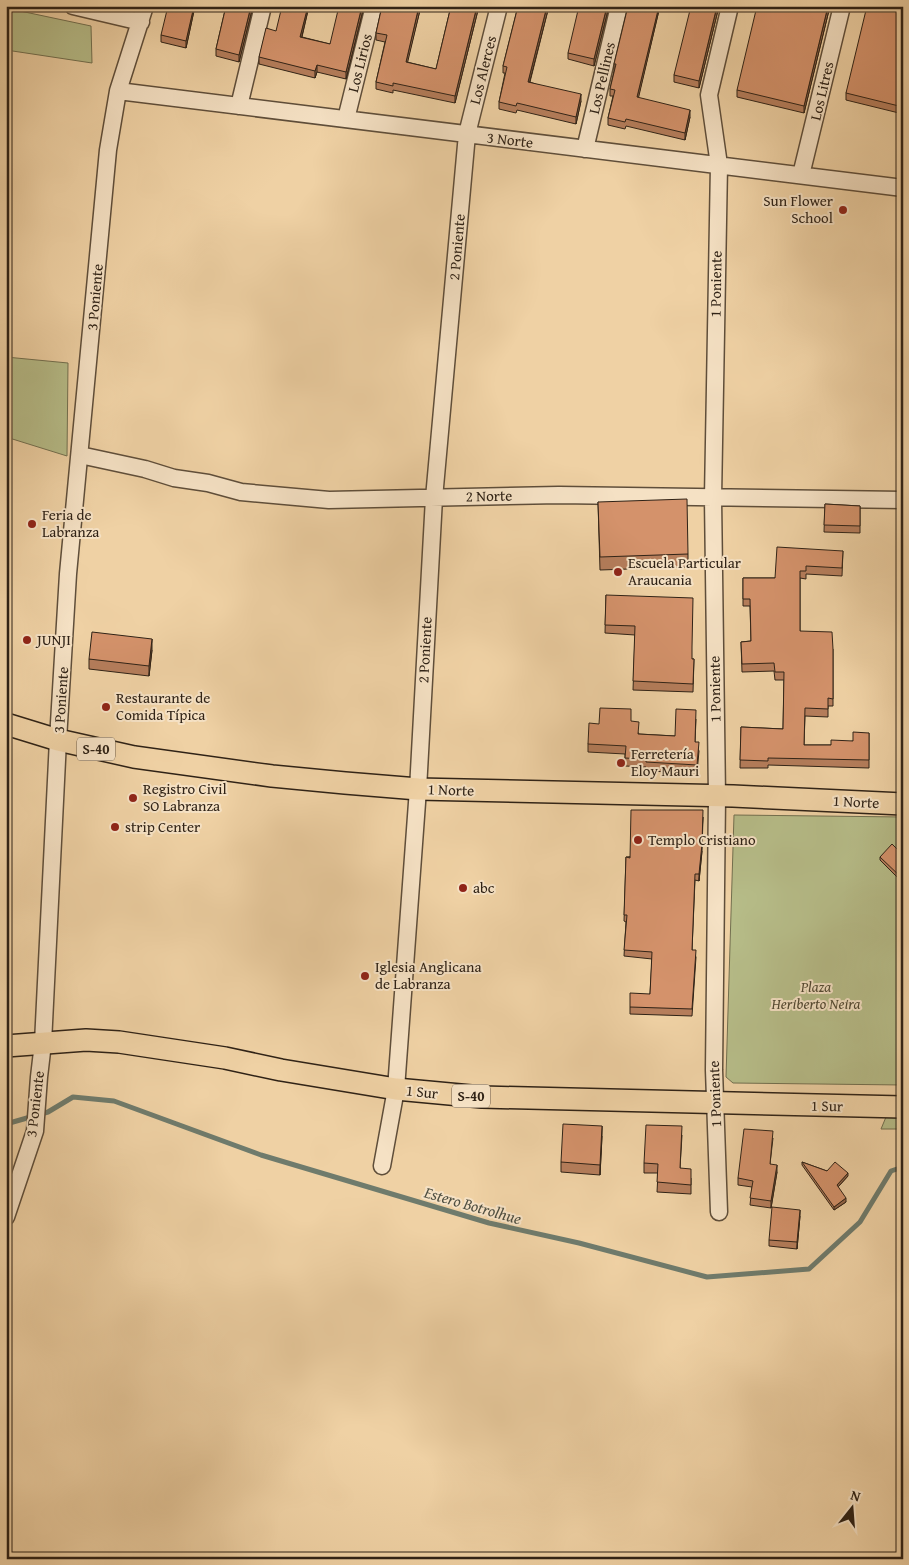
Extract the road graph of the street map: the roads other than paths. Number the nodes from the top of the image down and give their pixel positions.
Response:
1 (73, 6) edge
2 (263, 6) edge
3 (374, 6) edge
4 (499, 6) edge
5 (619, 6) edge
6 (730, 6) edge
7 (842, 6) edge
8 (143, 14) edge
9 (118, 91) junction
10 (239, 106) junction
11 (346, 119) junction
12 (468, 134) junction
13 (585, 149) junction
14 (718, 165) junction
15 (802, 176) junction
16 (903, 188) edge
17 (80, 455) junction
18 (434, 498) junction
19 (713, 498) junction
20 (903, 500) edge
21 (6, 724) edge
22 (58, 740) junction
23 (418, 789) junction
24 (717, 797) junction
25 (903, 804) edge
26 (43, 1044) junction
27 (6, 1046) edge
28 (396, 1089) junction
29 (716, 1103) junction
30 (903, 1108) edge
31 (382, 1166) dead end
32 (719, 1212) dead end
33 (6, 1217) edge

1 - 8 street
2 - 10 street
3 - 11 street, Los Lirios
4 - 12 street, Los Alerces
5 - 13 street, Los Pellines
6 - 14 street, 1 Poniente
7 - 15 street, Los Litres
8 - 9 street, 3 Poniente
9 - 10 street, 3 Norte
9 - 17 street, 3 Poniente
10 - 11 street, 3 Norte
11 - 12 street, 3 Norte
12 - 13 street, 3 Norte
12 - 18 street, 2 Poniente
13 - 14 street, 3 Norte
14 - 15 street, 3 Norte
14 - 19 street, 1 Poniente
15 - 16 street, 3 Norte
17 - 18 street, 2 Norte
17 - 22 street, 3 Poniente
18 - 19 street, 2 Norte
18 - 23 street, 2 Poniente
19 - 20 street, 2 Norte
19 - 24 street, 1 Poniente
21 - 22 main road, 1 Norte / S-40
22 - 23 main road, 1 Norte / S-40
22 - 26 street, 3 Poniente
23 - 24 main road, 1 Norte / S-40
23 - 28 street, 2 Poniente
24 - 25 main road, 1 Norte / S-40
24 - 29 street, 1 Poniente
26 - 27 main road, 1 Sur / S-40
26 - 28 main road, 1 Sur / S-40
26 - 33 street, 3 Poniente
28 - 29 main road, 1 Sur / S-40
28 - 31 street, 2 Poniente
29 - 30 main road, 1 Sur / S-40
29 - 32 street, 1 Poniente

